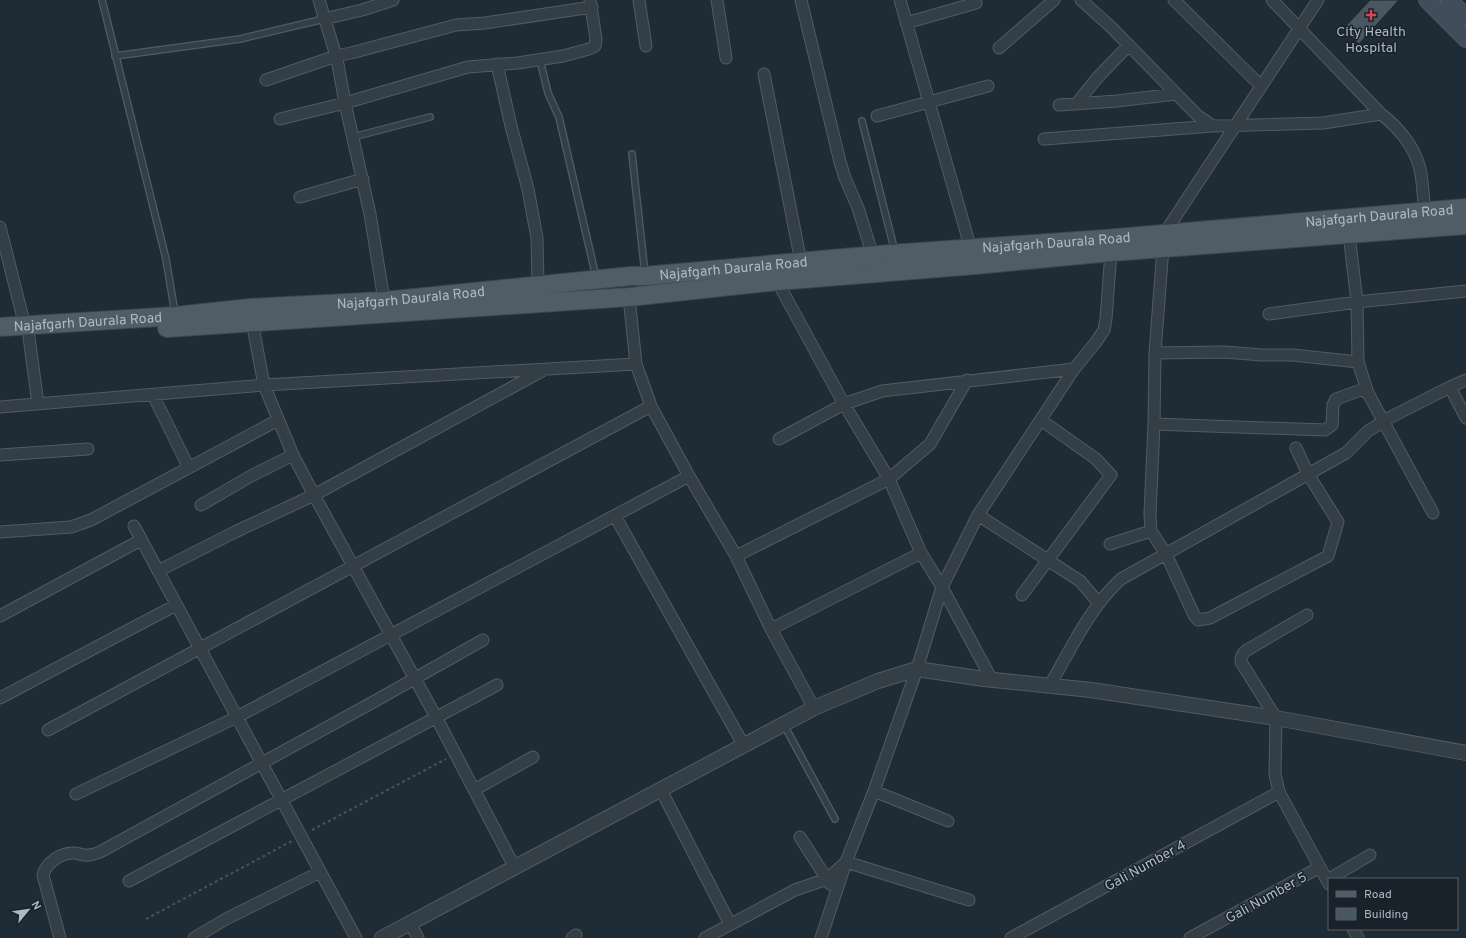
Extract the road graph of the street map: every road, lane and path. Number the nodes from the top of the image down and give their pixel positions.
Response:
1 (102, 0) edge
2 (318, 0) edge
3 (393, 0) edge
4 (640, 0) edge
5 (717, 0) edge
6 (800, 0) edge
7 (900, 0) edge
8 (1054, 0) edge
9 (1081, 0) edge
10 (1174, 0) edge
11 (1272, 0) edge
12 (1318, 0) edge
13 (1427, 0) edge
14 (1449, 0) edge
15 (976, 3) dead end
16 (591, 4) edge
17 (1466, 17) edge
18 (324, 19) junction
19 (906, 23) junction
20 (1300, 28) junction
21 (1466, 40) edge
22 (1129, 45) junction
23 (646, 46) dead end
24 (999, 48) dead end
25 (115, 56) junction
26 (336, 56) junction
27 (726, 58) dead end
28 (540, 60) junction
29 (497, 64) junction
30 (764, 74) dead end
31 (266, 80) dead end
32 (988, 86) dead end
33 (1261, 86) junction
34 (1176, 94) junction
35 (929, 102) junction
36 (1077, 103) junction
37 (345, 104) junction
38 (1059, 104) dead end
39 (1381, 114) junction
40 (877, 116) dead end
41 (430, 117) dead end
42 (280, 119) dead end
43 (862, 121) dead end
44 (1212, 126) junction
45 (1234, 127) junction
46 (353, 137) junction
47 (1044, 139) dead end
48 (632, 154) dead end
49 (363, 179) junction
50 (300, 197) dead end
51 (1466, 208) edge
52 (1425, 212) junction
53 (1466, 225) edge
54 (0, 227) edge
55 (1349, 234) junction
56 (1163, 242) junction
57 (1111, 252) junction
58 (895, 254) junction
59 (873, 256) junction
60 (973, 257) junction
61 (801, 262) junction
62 (638, 276) junction
63 (596, 280) junction
64 (777, 281) junction
65 (538, 285) junction
66 (1466, 291) edge
67 (629, 297) junction
68 (1357, 302) junction
69 (386, 307) junction
70 (1269, 314) dead end
71 (251, 315) junction
72 (176, 316) junction
73 (0, 327) edge
74 (27, 332) junction
75 (0, 339) edge
76 (1155, 353) junction
77 (1358, 362) junction
78 (636, 364) junction
79 (546, 368) junction
80 (1074, 369) junction
81 (968, 380) junction
82 (1466, 380) edge
83 (264, 386) junction
84 (1450, 386) junction
85 (1368, 393) junction
86 (152, 395) junction
87 (38, 404) junction
88 (844, 404) junction
89 (651, 406) junction
90 (0, 407) edge
91 (1466, 418) edge
92 (278, 420) junction
93 (1042, 420) junction
94 (1383, 423) junction
95 (1154, 424) junction
96 (779, 439) dead end
97 (1296, 448) dead end
98 (88, 449) dead end
99 (0, 455) edge
100 (293, 455) junction
101 (189, 468) junction
102 (1308, 474) junction
103 (689, 476) junction
104 (889, 479) junction
105 (314, 495) junction
106 (201, 505) dead end
107 (1433, 513) dead end
108 (978, 515) junction
109 (615, 516) junction
110 (134, 526) dead end
111 (1151, 531) junction
112 (0, 532) edge
113 (142, 540) junction
114 (1110, 544) dead end
115 (921, 554) junction
116 (1166, 554) junction
117 (736, 556) junction
118 (1049, 560) junction
119 (353, 566) junction
120 (158, 571) junction
121 (942, 588) junction
122 (1022, 595) dead end
123 (1098, 602) junction
124 (176, 604) junction
125 (1307, 615) dead end
126 (0, 616) edge
127 (771, 629) junction
128 (391, 634) junction
129 (483, 640) dead end
130 (200, 648) junction
131 (917, 669) junction
132 (414, 679) junction
133 (992, 680) junction
134 (496, 685) dead end
135 (1050, 685) junction
136 (0, 698) edge
137 (814, 708) junction
138 (236, 717) junction
139 (436, 717) junction
140 (1276, 718) junction
141 (784, 725) junction
142 (48, 730) dead end
143 (744, 746) junction
144 (1466, 753) edge
145 (533, 757) dead end
146 (262, 764) junction
147 (474, 790) junction
148 (661, 790) junction
149 (874, 791) junction
150 (1279, 792) junction
151 (76, 794) dead end
152 (281, 800) junction
153 (835, 819) dead end
154 (948, 822) dead end
155 (800, 837) dead end
156 (1370, 855) dead end
157 (846, 862) junction
158 (1320, 867) junction
159 (515, 868) junction
160 (320, 872) junction
161 (1334, 878) edge
162 (827, 879) junction
163 (1328, 879) edge
164 (130, 880) dead end
165 (836, 892) junction
166 (969, 900) dead end
167 (410, 923) junction
168 (730, 924) junction
169 (60, 938) edge
170 (194, 938) edge
171 (356, 938) edge
172 (382, 938) edge
173 (418, 938) edge
174 (705, 938) edge
175 (821, 938) edge
176 (1011, 938) edge
177 (1190, 938) edge

1 - 25 lane
2 - 18 street
3 - 18 street
4 - 23 street
5 - 27 street
6 - 59 street
7 - 19 street
8 - 24 street
9 - 22 street
10 - 33 street
11 - 20 street
12 - 20 street
13 - 21 main road
14 - 17 main road
15 - 19 street
16 - 26 street
16 - 28 street
18 - 25 lane
18 - 26 street
19 - 35 street
20 - 33 street
20 - 39 street
22 - 34 street
22 - 36 street
25 - 72 lane
26 - 31 street
26 - 37 street
28 - 29 street
28 - 63 lane
29 - 37 street
29 - 65 street
30 - 61 street
32 - 35 street
33 - 45 street
34 - 36 street
34 - 44 street
35 - 40 street
35 - 60 street
36 - 38 street
37 - 42 street
37 - 46 street
39 - 45 street
39 - 52 street
41 - 46 lane
43 - 58 lane
44 - 45 street
44 - 47 street
45 - 56 street
46 - 49 street
48 - 62 lane
49 - 50 street
49 - 69 street
51 - 52 main road, Najafgarh Daurala Road
52 - 56 main road, Najafgarh Daurala Road
53 - 55 main road, Najafgarh Daurala Road
54 - 74 street
55 - 56 main road, Najafgarh Daurala Road
55 - 68 street
56 - 57 main road, Najafgarh Daurala Road
56 - 60 main road, Najafgarh Daurala Road
56 - 76 street
57 - 60 main road, Najafgarh Daurala Road
57 - 80 street
58 - 59 main road, Najafgarh Daurala Road
58 - 60 main road, Najafgarh Daurala Road
59 - 61 main road, Najafgarh Daurala Road
60 - 64 main road, Najafgarh Daurala Road
61 - 62 main road, Najafgarh Daurala Road
62 - 63 main road, Najafgarh Daurala Road
62 - 67 street
63 - 65 main road, Najafgarh Daurala Road
64 - 67 main road, Najafgarh Daurala Road
64 - 88 street
65 - 69 main road, Najafgarh Daurala Road
66 - 68 street
67 - 69 main road, Najafgarh Daurala Road
67 - 78 street
68 - 70 street
68 - 77 street
69 - 71 main road, Najafgarh Daurala Road
71 - 72 main road, Najafgarh Daurala Road
71 - 74 main road, Najafgarh Daurala Road
71 - 83 street
72 - 74 main road, Najafgarh Daurala Road
73 - 74 main road, Najafgarh Daurala Road
74 - 75 main road, Najafgarh Daurala Road
74 - 87 street
76 - 77 street
76 - 95 street
77 - 85 street
78 - 79 street
78 - 89 street
79 - 83 street
79 - 105 street
80 - 81 street
80 - 93 street
81 - 88 street
81 - 104 street
82 - 84 street
83 - 86 street
83 - 92 street
84 - 91 street
84 - 94 street
85 - 94 street
85 - 95 street
86 - 87 street
86 - 101 street
87 - 90 street
88 - 96 street
88 - 104 street
89 - 103 street
89 - 119 street
92 - 100 street
92 - 101 street
93 - 108 street
93 - 118 street
94 - 102 street
94 - 107 street
95 - 111 street
97 - 102 street
98 - 99 street
100 - 105 street
100 - 106 street
101 - 112 street
102 - 116 street
102 - 116 street
103 - 109 street
103 - 117 street
104 - 115 street
104 - 117 street
105 - 119 street
105 - 120 street
108 - 118 street
108 - 121 street
109 - 128 street
109 - 143 street
110 - 113 street
111 - 114 street
111 - 116 street
113 - 120 street
113 - 126 street
115 - 121 street
115 - 127 street
116 - 123 street
117 - 127 street
118 - 122 street
118 - 123 street
119 - 128 street
119 - 130 street
120 - 124 street
121 - 131 street
121 - 133 street
123 - 135 street
124 - 130 street
124 - 136 street
125 - 140 street
127 - 137 street
128 - 132 street
128 - 138 street
129 - 132 street
130 - 138 street
130 - 142 street
131 - 133 street
131 - 137 street
131 - 149 street
132 - 139 street
132 - 146 street
133 - 135 street
134 - 139 street
135 - 140 street
137 - 141 street
138 - 146 street
138 - 151 street
139 - 147 street
139 - 152 street
140 - 144 street
140 - 150 street
141 - 143 street
141 - 153 lane
143 - 148 street
145 - 147 street
146 - 152 street
146 - 169 street
147 - 159 street
148 - 159 street
148 - 168 street
149 - 154 street
149 - 157 street
150 - 158 street
150 - 176 street, Gali Number 4
152 - 160 street
152 - 164 street
155 - 162 street
156 - 161 street
157 - 162 street
157 - 165 street
157 - 166 street
158 - 163 street
158 - 177 street, Gali Number 5
159 - 167 street
160 - 170 street
160 - 171 street
162 - 165 street
162 - 168 street
165 - 175 street
167 - 172 street
167 - 173 street
168 - 174 street

